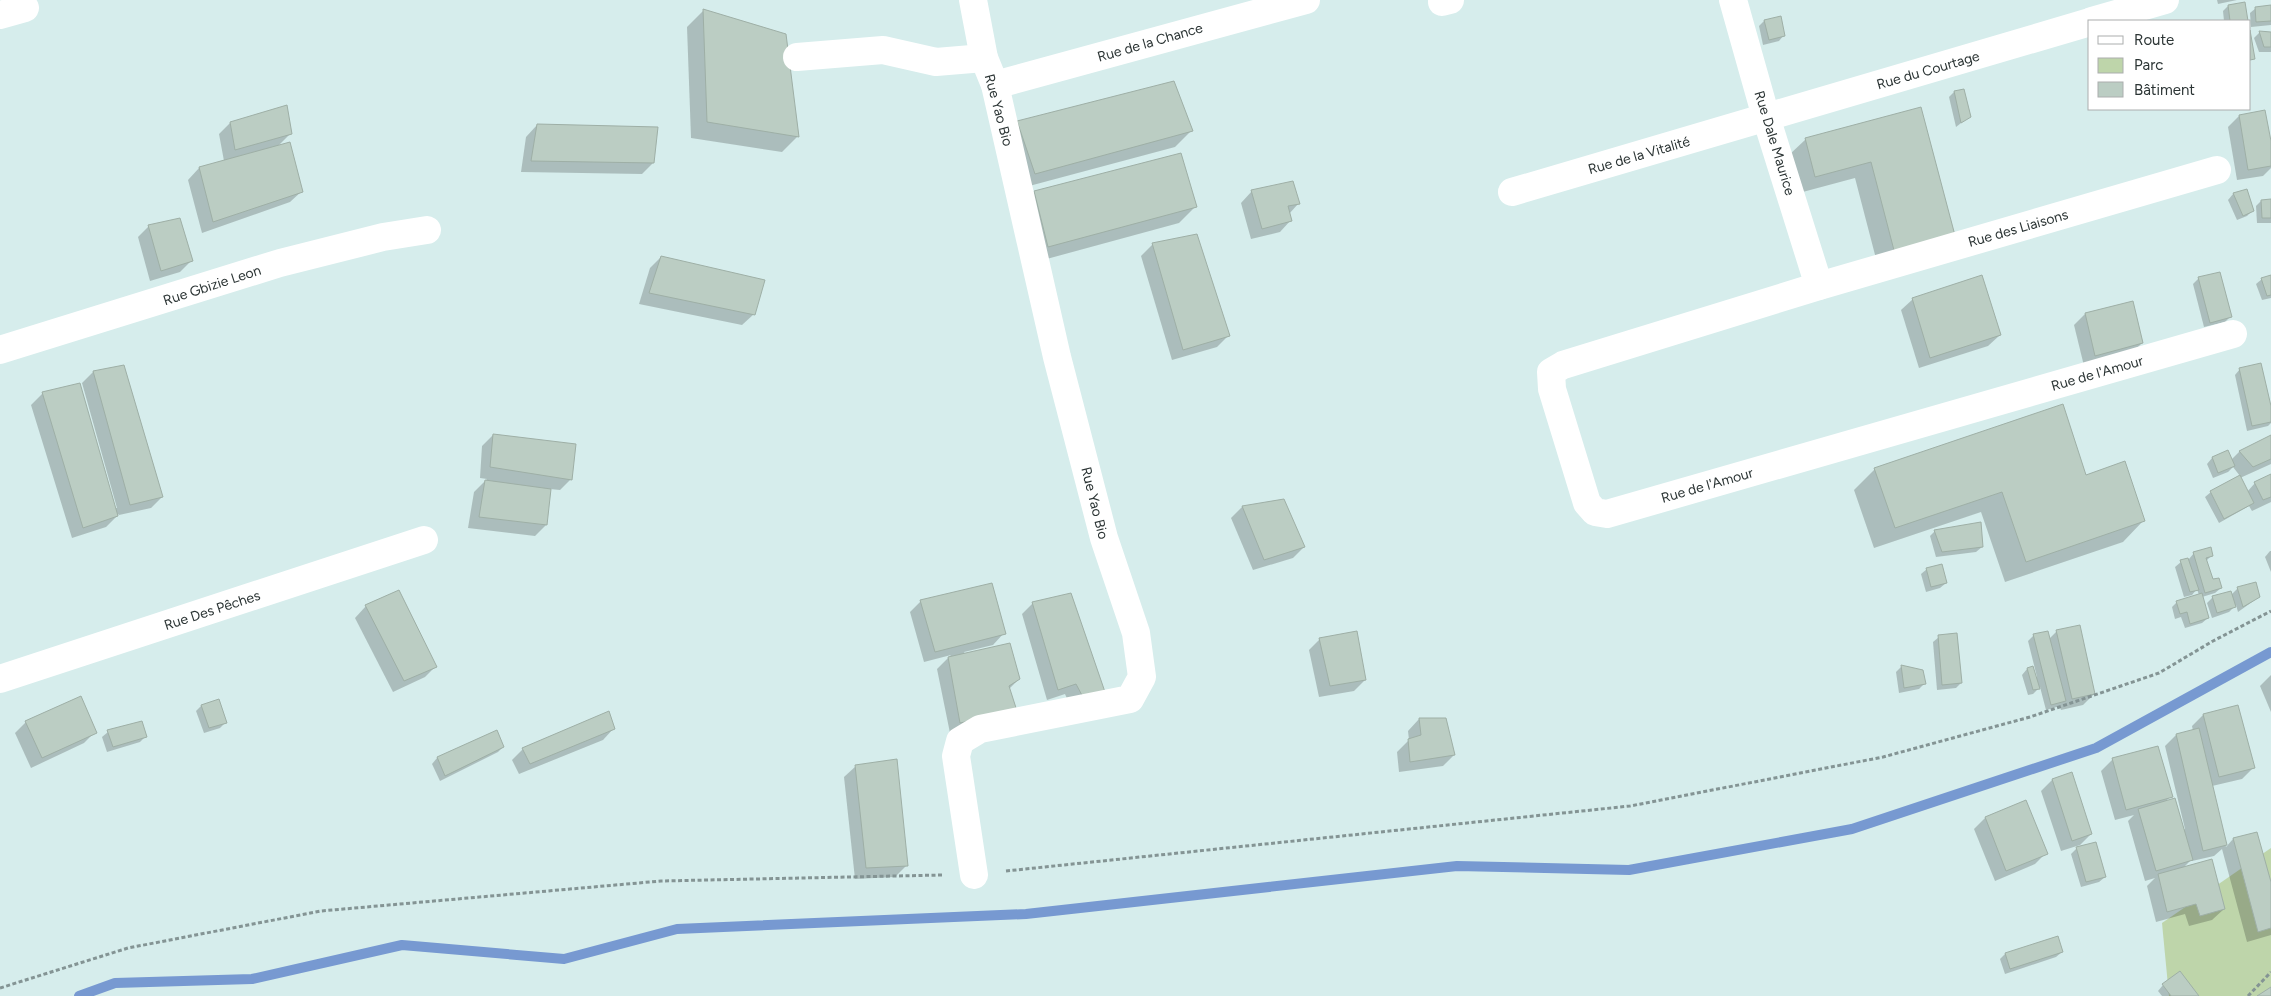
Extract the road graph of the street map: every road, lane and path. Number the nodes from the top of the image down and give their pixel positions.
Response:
1 (973, 0) edge
2 (1306, 0) edge
3 (1733, 0) edge
4 (2165, 0) edge
5 (2098, 20) edge
6 (2088, 23) edge
7 (797, 57) dead end
8 (984, 58) junction
9 (995, 86) junction
10 (1766, 117) junction
11 (2217, 170) dead end
12 (1512, 192) dead end
13 (427, 230) dead end
14 (1819, 286) junction
15 (2233, 334) dead end
16 (0, 350) edge
17 (424, 540) dead end
18 (2271, 611) edge
19 (0, 679) edge
20 (974, 875) junction
21 (2271, 972) edge
22 (0, 988) edge
23 (2248, 996) edge

1 - 8 street, Rue Yao Bio
2 - 9 street, Rue de la Chance
3 - 10 street, Rue Dale Maurice
4 - 5 street, Rue du Courtage
6 - 10 street, Rue du Courtage
7 - 8 street
8 - 9 street, Rue Yao Bio
9 - 20 street, Rue Yao Bio
10 - 12 street, Rue de la Vitalité
10 - 14 street, Rue Dale Maurice
11 - 14 street, Rue des Liaisons
13 - 16 street, Rue Gbizie Leon
14 - 15 street, Rue de l'Amour
17 - 19 street, Rue Des Pêches
18 - 20 path
20 - 22 path
21 - 23 path

